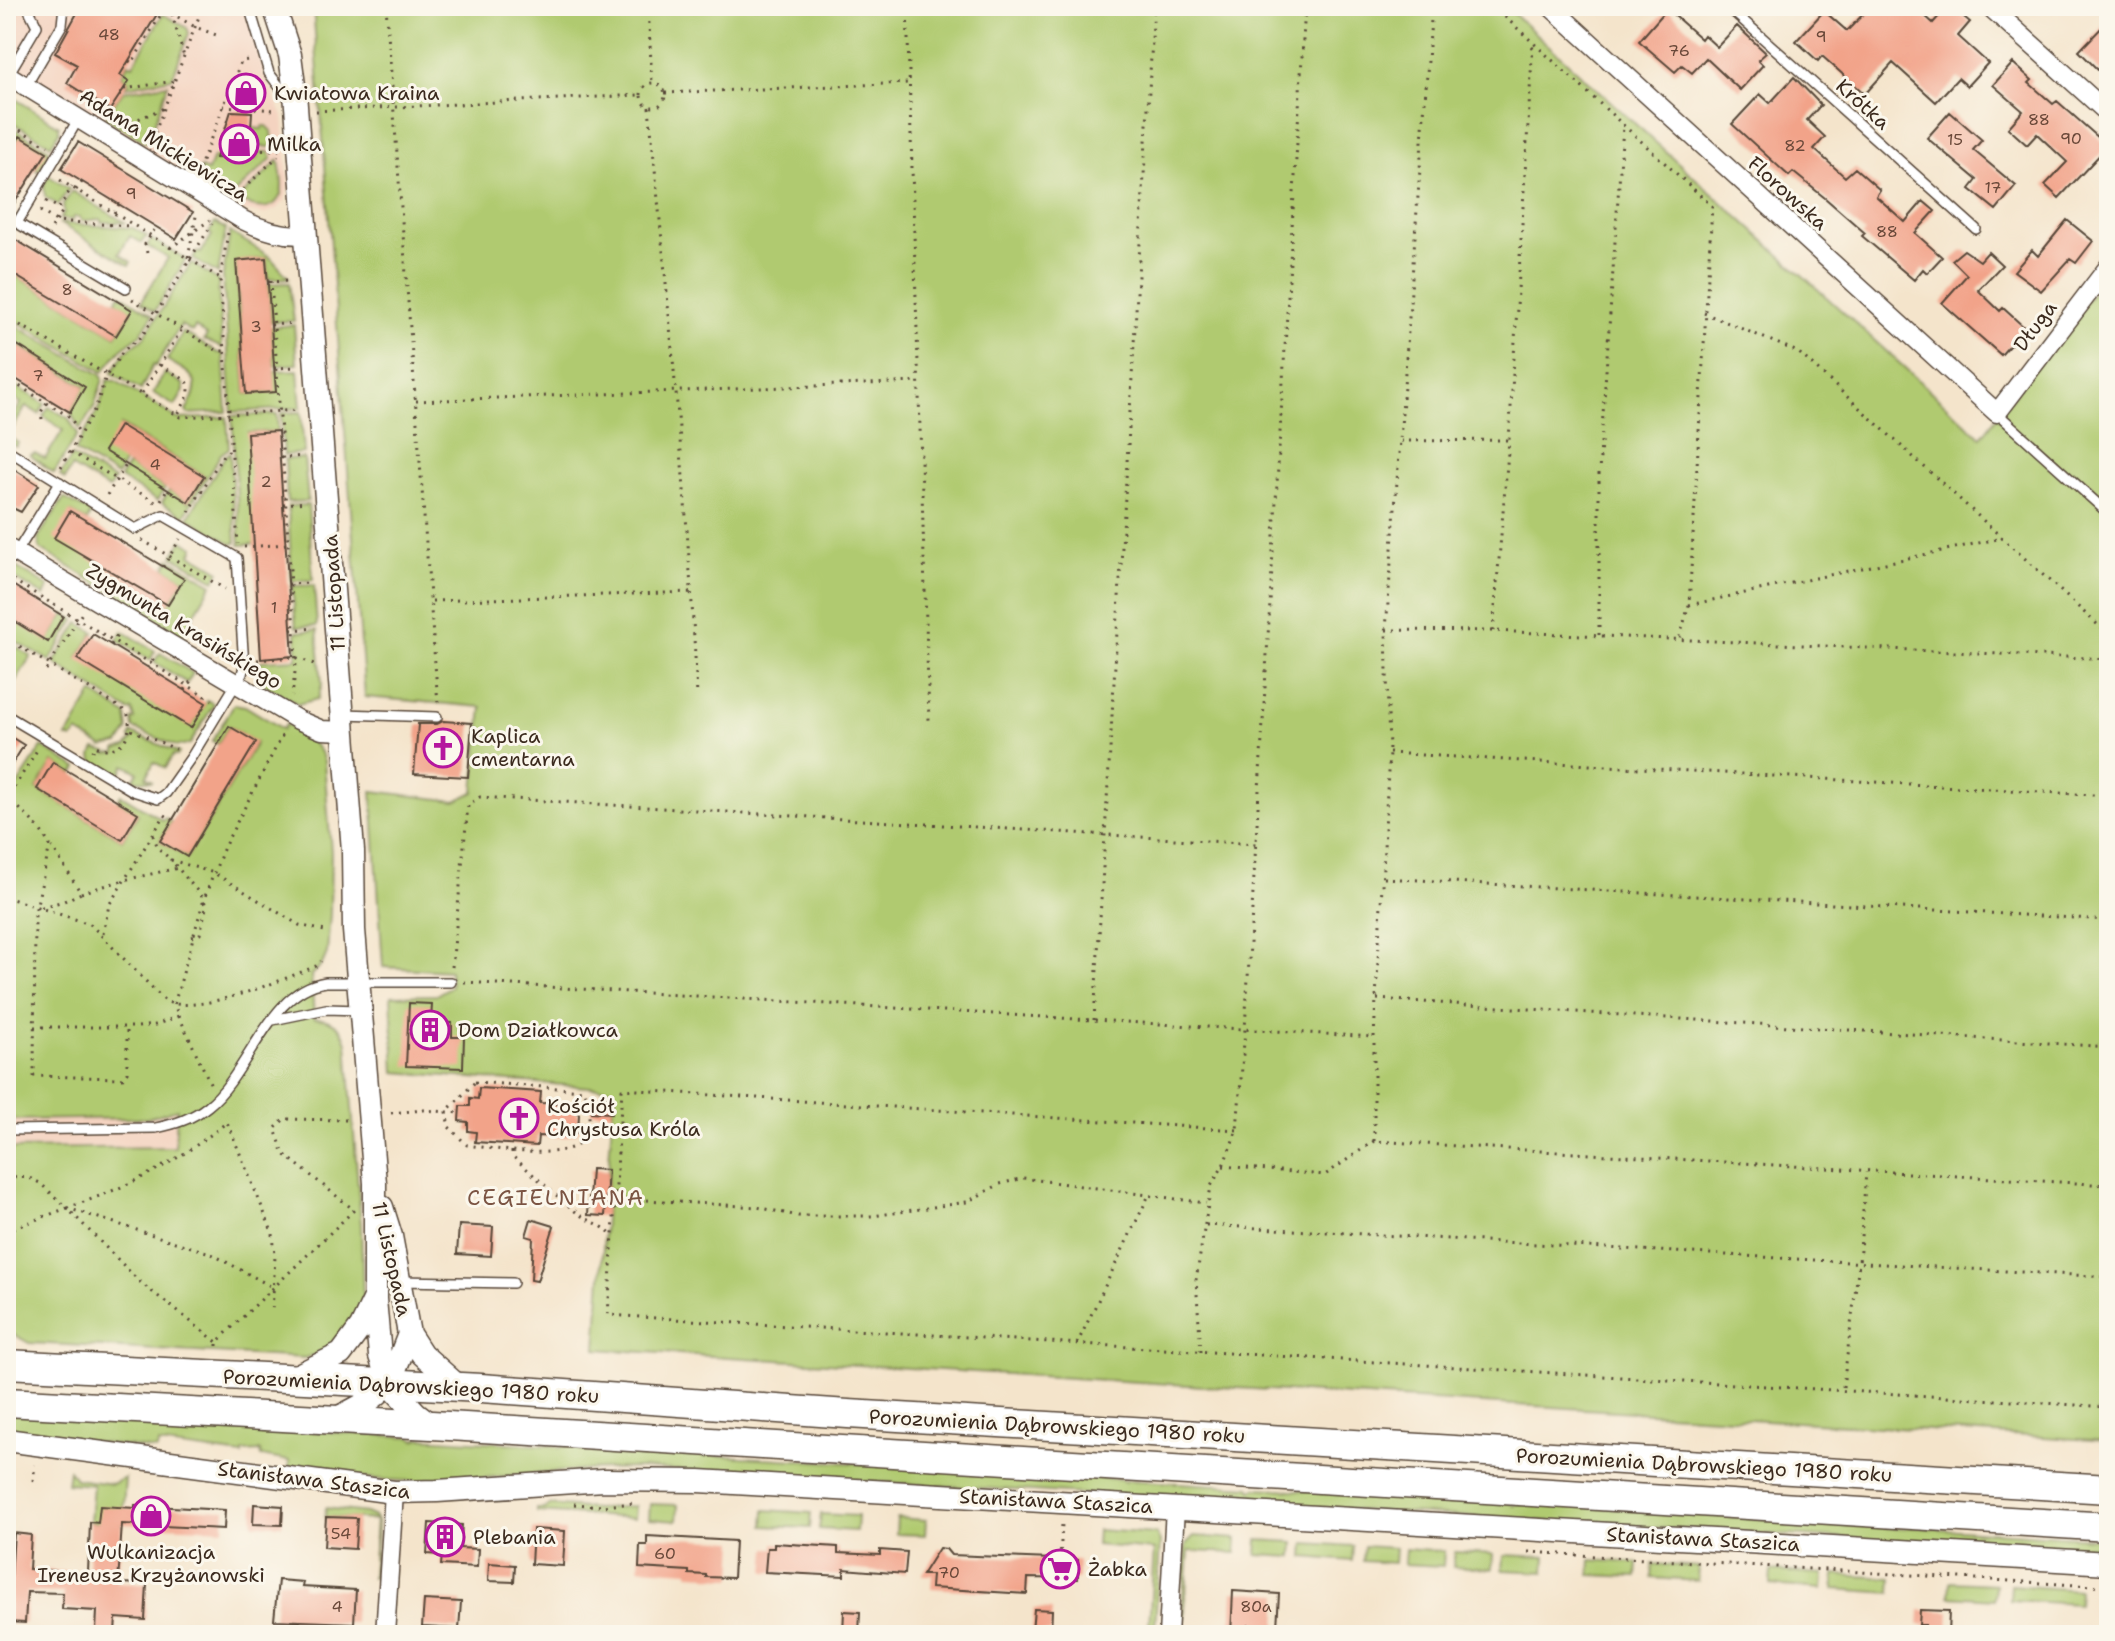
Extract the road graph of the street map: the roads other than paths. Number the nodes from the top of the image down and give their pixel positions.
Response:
1 (33, 6) edge
2 (64, 6) edge
3 (249, 6) edge
4 (274, 6) edge
5 (1550, 6) edge
6 (1727, 6) edge
7 (1989, 6) edge
8 (7, 75) edge
9 (26, 86) junction
10 (287, 108) junction
11 (2109, 114) edge
12 (79, 118) junction
13 (1976, 229) dead end
14 (306, 235) junction
15 (2109, 266) edge
16 (129, 293) road end
17 (1997, 413) junction
18 (6, 449) edge
19 (57, 480) junction
20 (2109, 514) edge
21 (11, 550) edge
22 (236, 683) junction
23 (6, 715) edge
24 (437, 717) road end
25 (343, 722) junction
26 (358, 981) junction
27 (451, 982) road end
28 (360, 1010) junction
29 (273, 1020) junction
30 (6, 1130) edge
31 (375, 1183) junction
32 (399, 1281) junction
33 (513, 1283) dead end
34 (375, 1299) junction
35 (409, 1334) junction
36 (6, 1364) edge
37 (290, 1380) junction
38 (389, 1384) junction
39 (458, 1386) junction
40 (6, 1402) edge
41 (332, 1421) junction
42 (432, 1425) junction
43 (6, 1440) edge
44 (2109, 1489) edge
45 (394, 1492) junction
46 (1175, 1508) junction
47 (2109, 1527) edge
48 (2109, 1563) edge
49 (385, 1635) edge
50 (1168, 1635) edge

1 - 8 lane
2 - 9 lane
3 - 10 lane
4 - 10 street, 11 Listopada
5 - 17 street, Florowska
6 - 13 lane, Krótka
7 - 11 street
8 - 9 street, Adama Mickiewicza
9 - 12 street, Adama Mickiewicza
10 - 14 street, 11 Listopada
12 - 14 street, Adama Mickiewicza
12 - 16 lane
14 - 25 street, 11 Listopada
15 - 17 street, Długa
17 - 20 lane
18 - 19 lane
19 - 21 lane
19 - 22 lane
21 - 22 street, Zygmunta Krasińskiego
22 - 23 lane
22 - 25 street, Zygmunta Krasińskiego
24 - 25 lane
25 - 26 street, 11 Listopada
26 - 27 lane
26 - 28 street, 11 Listopada
26 - 29 lane
28 - 29 lane
28 - 31 street, 11 Listopada
29 - 30 lane
31 - 32 street, 11 Listopada
31 - 34 street, 11 Listopada
32 - 33 lane
32 - 35 street, 11 Listopada
34 - 37 street
34 - 38 street, 11 Listopada
35 - 38 street
35 - 39 street
36 - 37 main road, Porozumienia Dąbrowskiego 1980 roku
37 - 38 main road, Porozumienia Dąbrowskiego 1980 roku
38 - 39 main road, Porozumienia Dąbrowskiego 1980 roku
38 - 41 street
38 - 42 street
39 - 44 main road, Porozumienia Dąbrowskiego 1980 roku
40 - 41 main road, Porozumienia Dąbrowskiego 1980 roku
41 - 42 main road, Porozumienia Dąbrowskiego 1980 roku
42 - 47 main road, Porozumienia Dąbrowskiego 1980 roku
43 - 45 street, Stanisława Staszica
45 - 46 street, Stanisława Staszica
45 - 49 street
46 - 48 street, Stanisława Staszica
46 - 50 street

